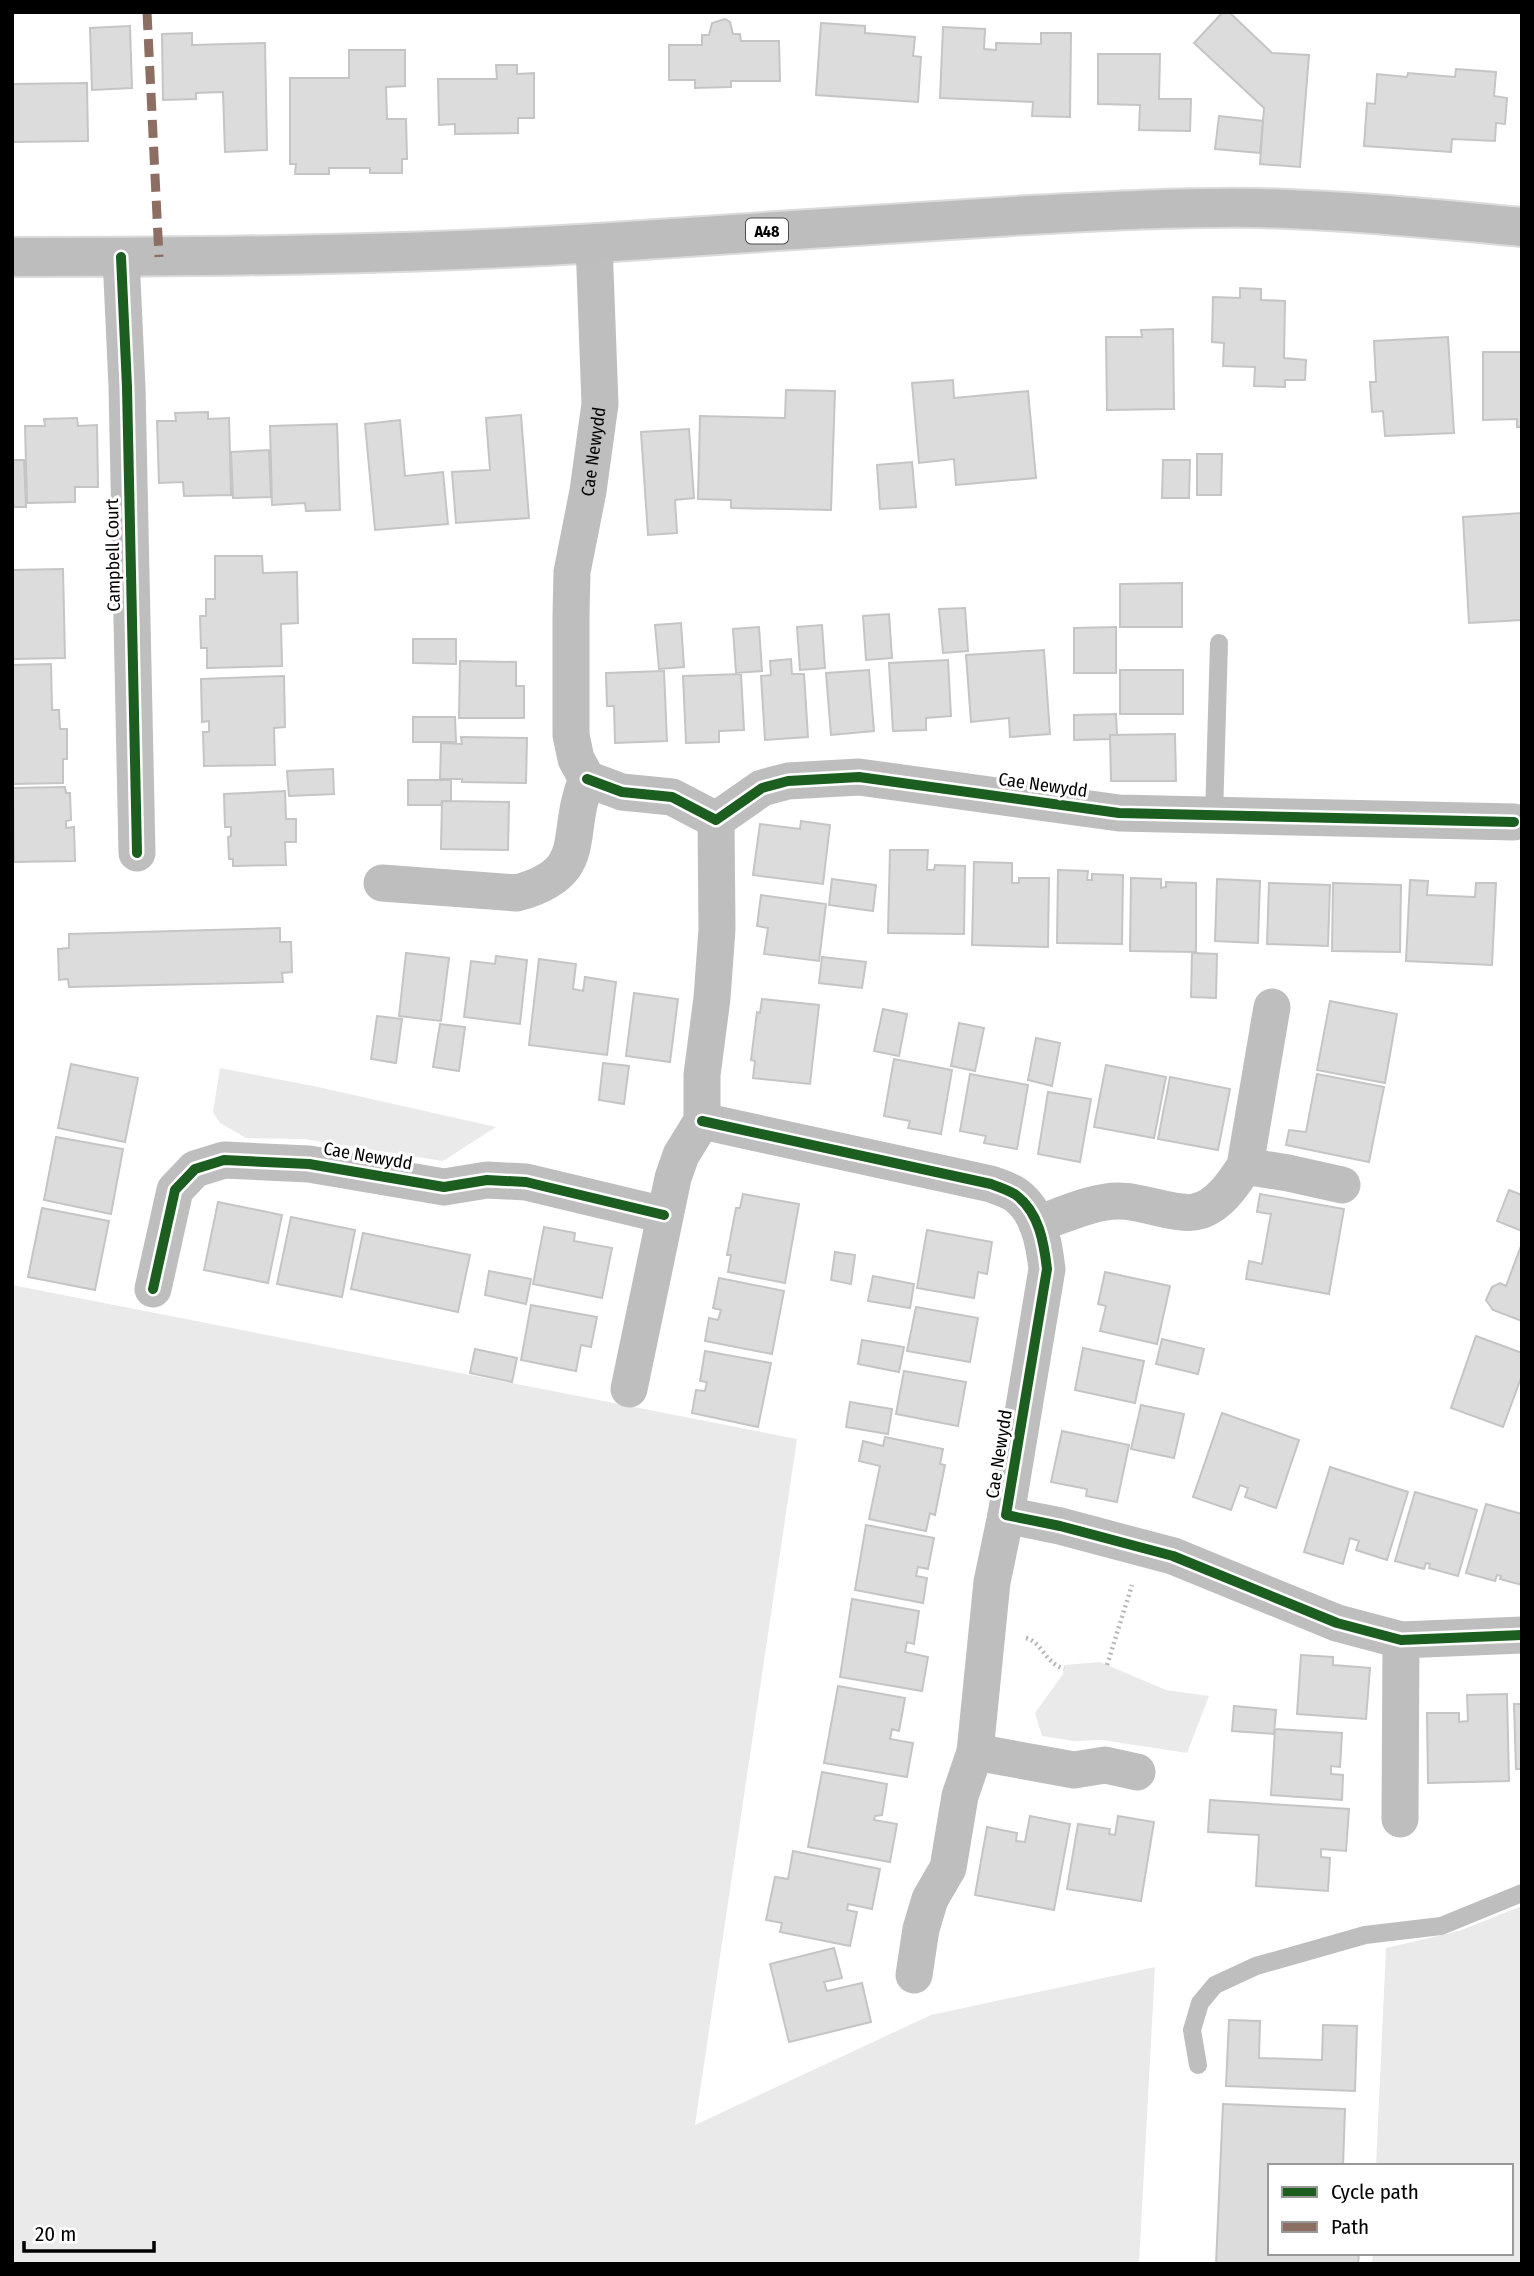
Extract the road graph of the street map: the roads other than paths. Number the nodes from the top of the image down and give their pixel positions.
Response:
1 (1522, 227) edge
2 (594, 243) junction
3 (12, 257) edge
4 (121, 257) junction
5 (1219, 643) dead end
6 (587, 779) junction
7 (1214, 816) junction
8 (716, 820) junction
9 (1514, 822) dead end
10 (137, 853) dead end
11 (382, 883) dead end
12 (1272, 1007) dead end
13 (702, 1121) junction
14 (1245, 1166) junction
15 (1342, 1185) dead end
16 (664, 1214) junction
17 (1037, 1224) junction
18 (153, 1289) dead end
19 (629, 1389) dead end
20 (1006, 1515) junction
21 (1522, 1635) edge
22 (1401, 1640) junction
23 (975, 1752) junction
24 (1137, 1772) dead end
25 (1400, 1819) dead end
26 (1522, 1893) edge
27 (914, 1975) dead end
28 (1198, 2064) dead end

1 - 2 main road, A48
2 - 4 main road, A48
2 - 6 street, Cae Newydd
3 - 4 main road, A48
4 - 10 street, Campbell Court
5 - 7 lane
6 - 8 street
6 - 11 street
7 - 8 street, Cae Newydd
7 - 9 street, Cae Newydd
8 - 13 street
12 - 14 street
13 - 16 street
13 - 17 street, Cae Newydd
14 - 15 street
14 - 17 street
16 - 18 street, Cae Newydd
16 - 19 street
17 - 20 street, Cae Newydd
20 - 22 street, Cae Newydd
20 - 23 street, Cae Newydd
21 - 22 street, Cae Newydd
22 - 25 street
23 - 24 street
23 - 27 street, Cae Newydd
26 - 28 lane

